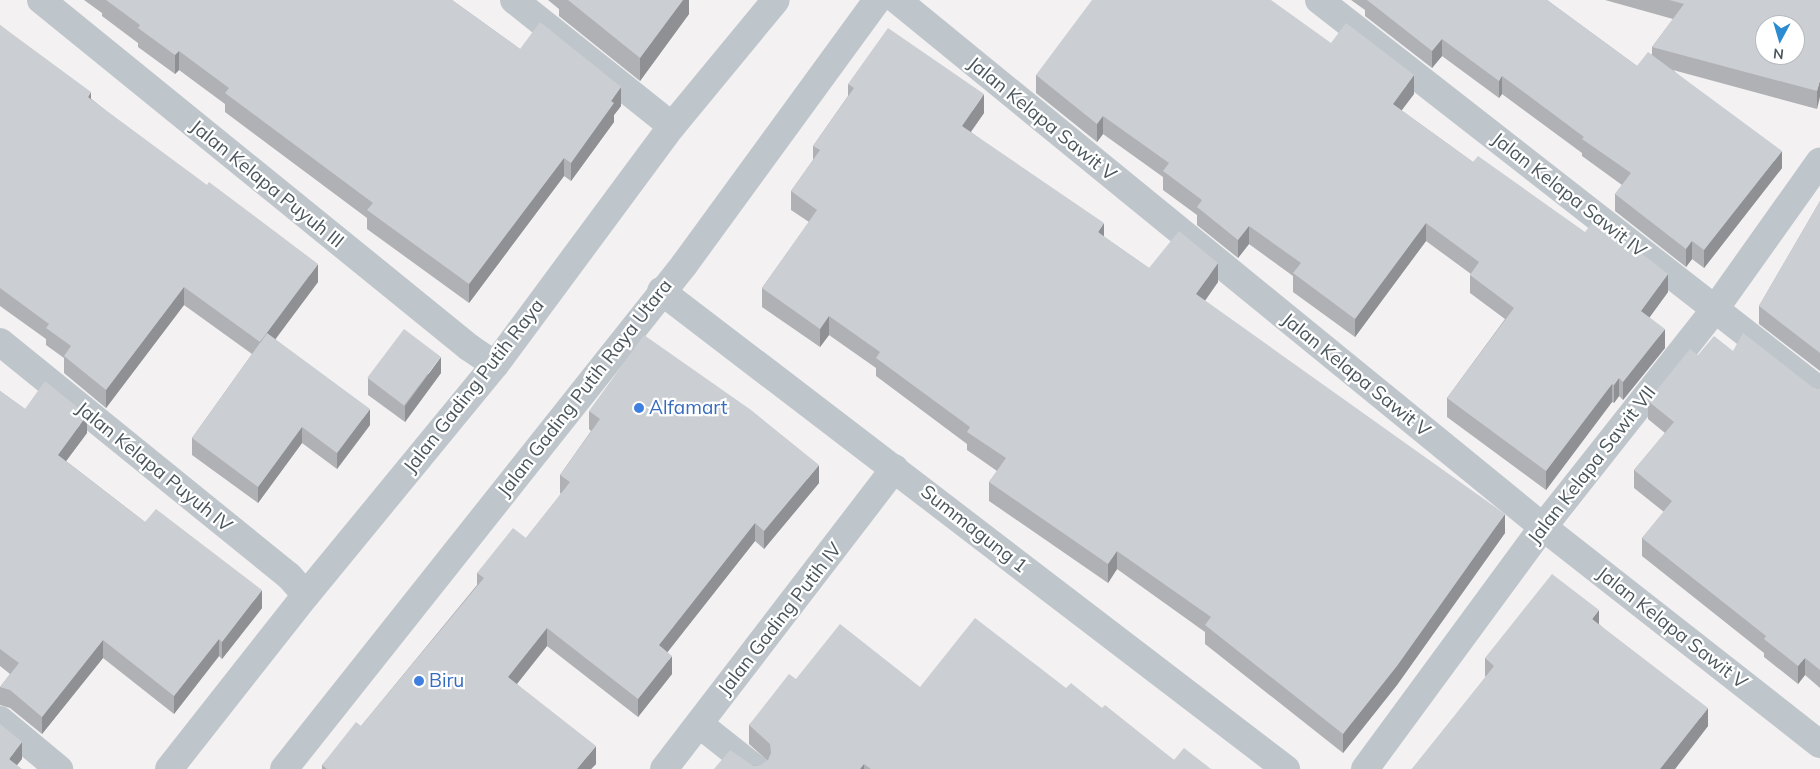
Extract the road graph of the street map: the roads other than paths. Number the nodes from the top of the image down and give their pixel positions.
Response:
1 (41, 0) edge
2 (514, 0) edge
3 (776, 0) edge
4 (877, 0) edge
5 (897, 0) edge
6 (1318, 0) edge
7 (672, 126) junction
8 (1820, 161) edge
9 (661, 291) junction
10 (1715, 309) junction
11 (0, 342) edge
12 (495, 364) junction
13 (1820, 391) edge
14 (896, 468) junction
15 (1543, 527) junction
16 (306, 595) junction
17 (0, 720) edge
18 (699, 724) junction
19 (1820, 744) edge
20 (59, 769) edge
21 (168, 769) edge
22 (284, 769) edge
23 (664, 769) edge
24 (756, 769) edge
25 (1286, 769) edge
26 (1365, 769) edge

1 - 12 street, Jalan Kelapa Puyuh III
2 - 7 street
3 - 7 street, Jalan Gading Putih Raya
4 - 9 street, Jalan Gading Putih Raya Utara
5 - 15 street, Jalan Kelapa Sawit V
6 - 10 street, Jalan Kelapa Sawit IV
7 - 12 street, Jalan Gading Putih Raya
8 - 10 street, Jalan Kelapa Sawit VII
9 - 14 street, Summagung 1
9 - 22 street, Jalan Gading Putih Raya Utara
10 - 13 street, Jalan Kelapa Sawit IV
10 - 15 street, Jalan Kelapa Sawit VII
11 - 16 street, Jalan Kelapa Puyuh IV
12 - 16 street, Jalan Gading Putih Raya
14 - 18 street, Jalan Gading Putih IV
14 - 25 street, Summagung 1
15 - 19 street, Jalan Kelapa Sawit V
15 - 26 street, Jalan Kelapa Sawit VII
16 - 21 street, Jalan Gading Putih Raya
17 - 20 street
18 - 23 street, Jalan Gading Putih IV
18 - 24 street

